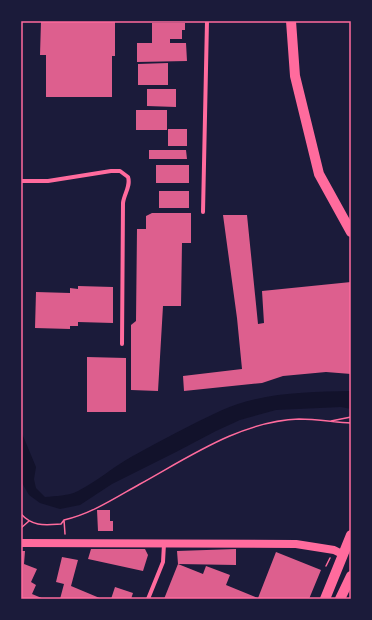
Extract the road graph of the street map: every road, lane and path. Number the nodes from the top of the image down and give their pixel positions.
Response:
1 (207, 21) edge
2 (291, 21) edge
3 (21, 181) edge
4 (203, 212) dead end
5 (351, 232) edge
6 (122, 344) dead end
7 (351, 417) edge
8 (329, 422) junction
9 (351, 423) edge
10 (21, 514) edge
11 (64, 520) junction
12 (29, 521) junction
13 (21, 528) edge
14 (351, 535) edge
15 (21, 543) edge
16 (66, 543) junction
17 (164, 544) junction
18 (342, 554) junction
19 (351, 576) edge
20 (148, 599) edge
21 (325, 599) edge
22 (340, 599) edge

1 - 4 street
2 - 5 highway
3 - 6 street
7 - 8 path
8 - 9 path
8 - 11 path
10 - 12 path
11 - 12 path
11 - 16 path
12 - 13 path
14 - 18 highway
15 - 16 main road
16 - 17 main road
17 - 18 main road
17 - 20 street
18 - 21 highway
19 - 22 highway

